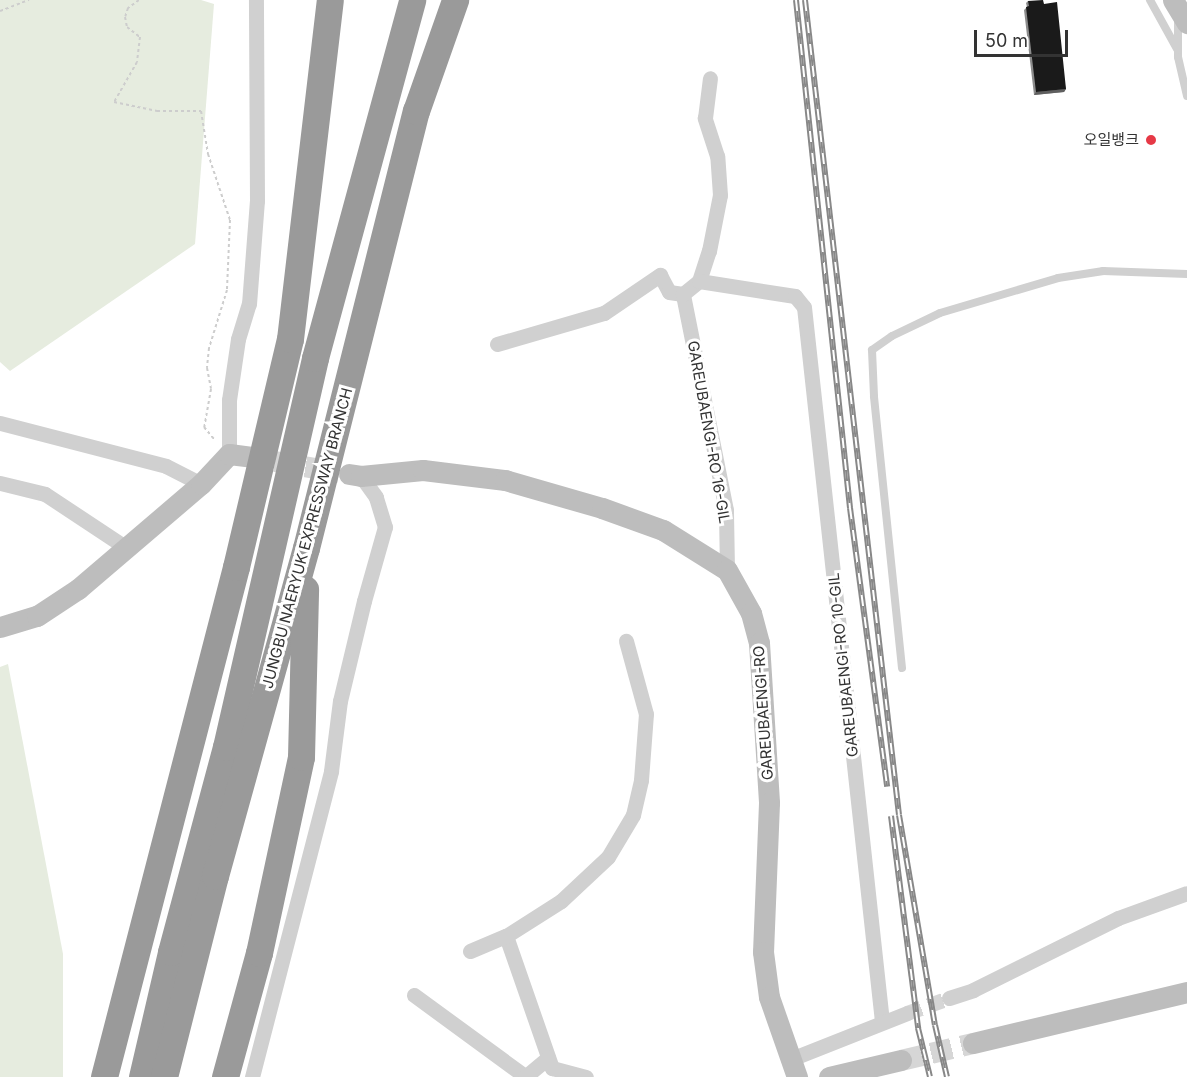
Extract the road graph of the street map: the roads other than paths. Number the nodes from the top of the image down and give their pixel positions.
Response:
1 (256, 0) edge
2 (330, 0) edge
3 (411, 0) edge
4 (455, 0) edge
5 (1150, 0) edge
6 (1177, 9) edge
7 (1178, 51) junction
8 (711, 78) dead end
9 (1187, 96) edge
10 (1187, 274) edge
11 (699, 281) junction
12 (683, 294) junction
13 (497, 344) dead end
14 (0, 423) edge
15 (224, 449) junction
16 (254, 457) tunnel mouth
17 (355, 475) joint
18 (0, 483) edge
19 (201, 484) junction
20 (125, 547) junction
21 (306, 548) junction
22 (728, 570) junction
23 (0, 627) edge
24 (626, 641) dead end
25 (902, 668) dead end
26 (1187, 893) edge
27 (506, 936) junction
28 (470, 951) dead end
29 (259, 952) junction
30 (1187, 992) edge
31 (414, 995) dead end
32 (949, 998) tunnel mouth
33 (907, 1013) tunnel mouth
34 (882, 1022) junction
35 (973, 1043) tunnel mouth
36 (548, 1058) junction
37 (901, 1060) tunnel mouth
38 (794, 1068) edge
39 (578, 1076) edge
40 (104, 1077) edge
41 (142, 1077) edge
42 (164, 1077) edge
43 (213, 1077) edge
44 (225, 1077) edge
45 (252, 1077) edge
46 (525, 1077) edge
47 (829, 1077) edge

1 - 15 street
2 - 40 highway
3 - 41 highway, JUNGBU NAERYUK EXPRESSWAY BRANCH
4 - 21 highway, JUNGBU NAERYUK EXPRESSWAY BRANCH
5 - 7 lane
6 - 7 lane
7 - 9 lane
8 - 11 street
10 - 25 lane
11 - 12 street
11 - 34 street, GAREUBAENGI-RO 10-GIL
12 - 13 street
12 - 22 street, GAREUBAENGI-RO 16-GIL
14 - 19 street
15 - 16 street
15 - 19 street
17 - 22 street
17 - 45 street
18 - 20 street
19 - 20 street
20 - 23 street
21 - 29 highway
21 - 42 highway, JUNGBU NAERYUK EXPRESSWAY BRANCH
22 - 38 street, GAREUBAENGI-RO
24 - 27 street
26 - 32 street
27 - 28 street
27 - 36 street
29 - 43 highway
29 - 44 highway
30 - 35 street
31 - 46 street
33 - 34 street
34 - 38 street
36 - 39 street
36 - 46 street
37 - 47 street

